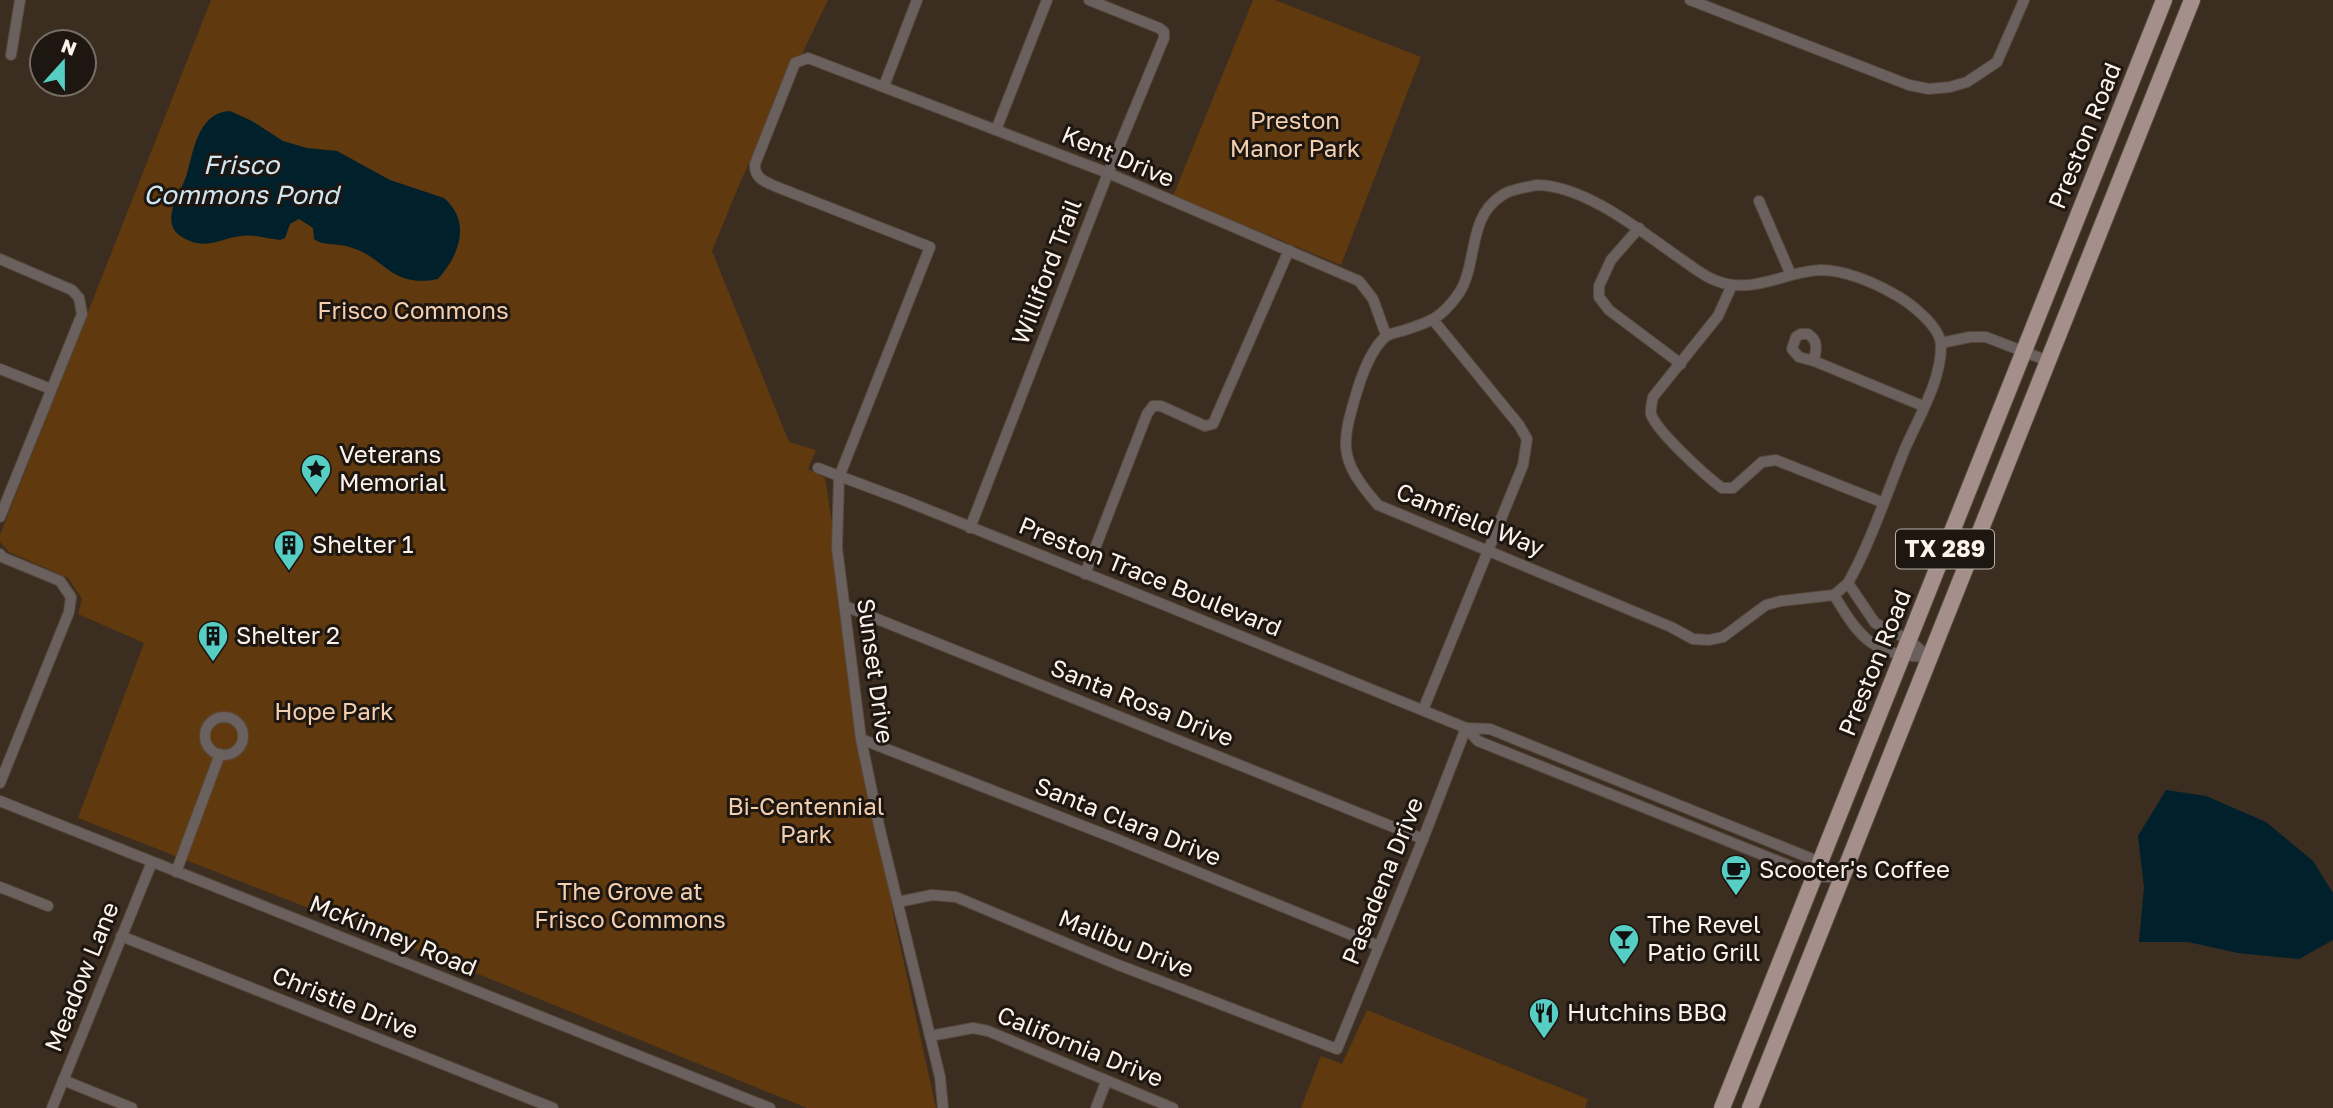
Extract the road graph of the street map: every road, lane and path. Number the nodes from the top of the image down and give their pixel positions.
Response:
1 (20, 0) edge
2 (917, 0) edge
3 (1046, 0) edge
4 (1089, 0) edge
5 (1690, 0) edge
6 (2024, 0) edge
7 (2164, 0) edge
8 (2192, 0) edge
9 (11, 55) dead end
10 (884, 86) junction
11 (996, 130) junction
12 (1108, 173) junction
13 (1759, 201) dead end
14 (1639, 228) junction
15 (930, 247) joint
16 (1289, 250) junction
17 (0, 259) edge
18 (1791, 275) junction
19 (1732, 285) junction
20 (1434, 321) junction
21 (1386, 335) junction
22 (1941, 343) junction
23 (2024, 352) junction
24 (1814, 361) dead end
25 (2048, 361) junction
26 (1681, 363) junction
27 (0, 369) edge
28 (51, 389) junction
29 (1923, 406) junction
30 (818, 468) dead end
31 (839, 477) junction
32 (1884, 503) junction
33 (0, 517) edge
34 (970, 528) junction
35 (1488, 550) junction
36 (0, 554) edge
37 (1085, 574) junction
38 (1848, 583) junction
39 (1834, 595) junction
40 (845, 606) junction
41 (1909, 640) junction
42 (1902, 657) junction
43 (1929, 657) junction
44 (1423, 710) junction
45 (1466, 728) junction
46 (861, 739) junction
47 (220, 754) dead end
48 (0, 783) edge
49 (0, 801) edge
50 (1672, 803) junction
51 (1667, 817) junction
52 (1423, 839) junction
53 (152, 862) junction
54 (1818, 869) junction
55 (176, 872) junction
56 (1841, 878) junction
57 (0, 887) edge
58 (898, 902) junction
59 (48, 906) dead end
60 (121, 936) junction
61 (1379, 946) junction
62 (929, 1036) junction
63 (1337, 1049) joint
64 (1735, 1074) junction
65 (63, 1080) junction
66 (1106, 1082) junction
67 (1760, 1084) junction
68 (1168, 1107) edge
69 (52, 1108) edge
70 (132, 1108) edge
71 (553, 1108) edge
72 (770, 1108) edge
73 (943, 1108) edge
74 (1096, 1108) edge
75 (1722, 1108) edge
76 (1750, 1108) edge

1 - 9 street
2 - 10 street
3 - 11 street
4 - 12 street, Williford Trail
5 - 6 street
7 - 23 main road, Preston Road / TX 289
8 - 25 main road, Preston Road / TX 289
10 - 11 street, Kent Drive
10 - 15 street, Kent Drive
11 - 12 street, Kent Drive
12 - 16 street, Kent Drive
12 - 34 street, Williford Trail
13 - 18 street
14 - 19 street
14 - 20 street
14 - 26 street
15 - 31 street, Sunset Drive
16 - 21 street, Kent Drive
16 - 37 street
17 - 28 street
18 - 19 street
18 - 22 street
19 - 26 street
20 - 21 street
20 - 35 street
21 - 35 street, Camfield Way
22 - 23 street
22 - 29 street
23 - 25 street
23 - 41 main road, Preston Road / TX 289
24 - 29 street
25 - 43 main road, Preston Road / TX 289
26 - 32 street
27 - 28 street
28 - 33 street
29 - 32 street
30 - 31 street, Preston Trace Boulevard
31 - 34 street, Preston Trace Boulevard
31 - 40 street, Sunset Drive
32 - 38 street
34 - 37 street, Preston Trace Boulevard
35 - 39 street, Camfield Way
35 - 44 street
36 - 48 street
37 - 44 street, Preston Trace Boulevard
38 - 39 street
38 - 41 street
39 - 42 street
40 - 46 street, Sunset Drive
40 - 52 street, Santa Rosa Drive
41 - 42 main road, Preston Road / TX 289
41 - 43 street
42 - 43 street
42 - 54 main road, Preston Road / TX 289
43 - 56 main road, Preston Road / TX 289
44 - 45 street, Preston Trace Boulevard
45 - 50 street, Preston Trace Boulevard
45 - 51 street, Preston Trace Boulevard
45 - 52 street, Pasadena Drive
46 - 58 street, Sunset Drive
46 - 61 street, Santa Clara Drive
47 - 55 street
49 - 53 street, McKinney Road
50 - 51 street
50 - 54 street, Preston Trace Boulevard
51 - 54 street, Preston Trace Boulevard
52 - 61 street, Pasadena Drive
53 - 55 street, McKinney Road
53 - 60 street, Meadow Lane
54 - 56 street, Preston Trace Boulevard
54 - 64 main road, Preston Road / TX 289
55 - 72 street, McKinney Road
56 - 67 main road, Preston Road / TX 289
57 - 59 street
58 - 62 street, Sunset Drive
58 - 63 street, Malibu Drive
60 - 65 street, Meadow Lane
60 - 71 street, Christie Drive
61 - 63 street, Pasadena Drive
62 - 66 street, California Drive
62 - 73 street, Sunset Drive
64 - 67 main road
64 - 75 main road, Preston Road / TX 289
65 - 69 street, Meadow Lane
65 - 70 street
66 - 68 street, California Drive
66 - 74 street
67 - 76 main road, Preston Road / TX 289

